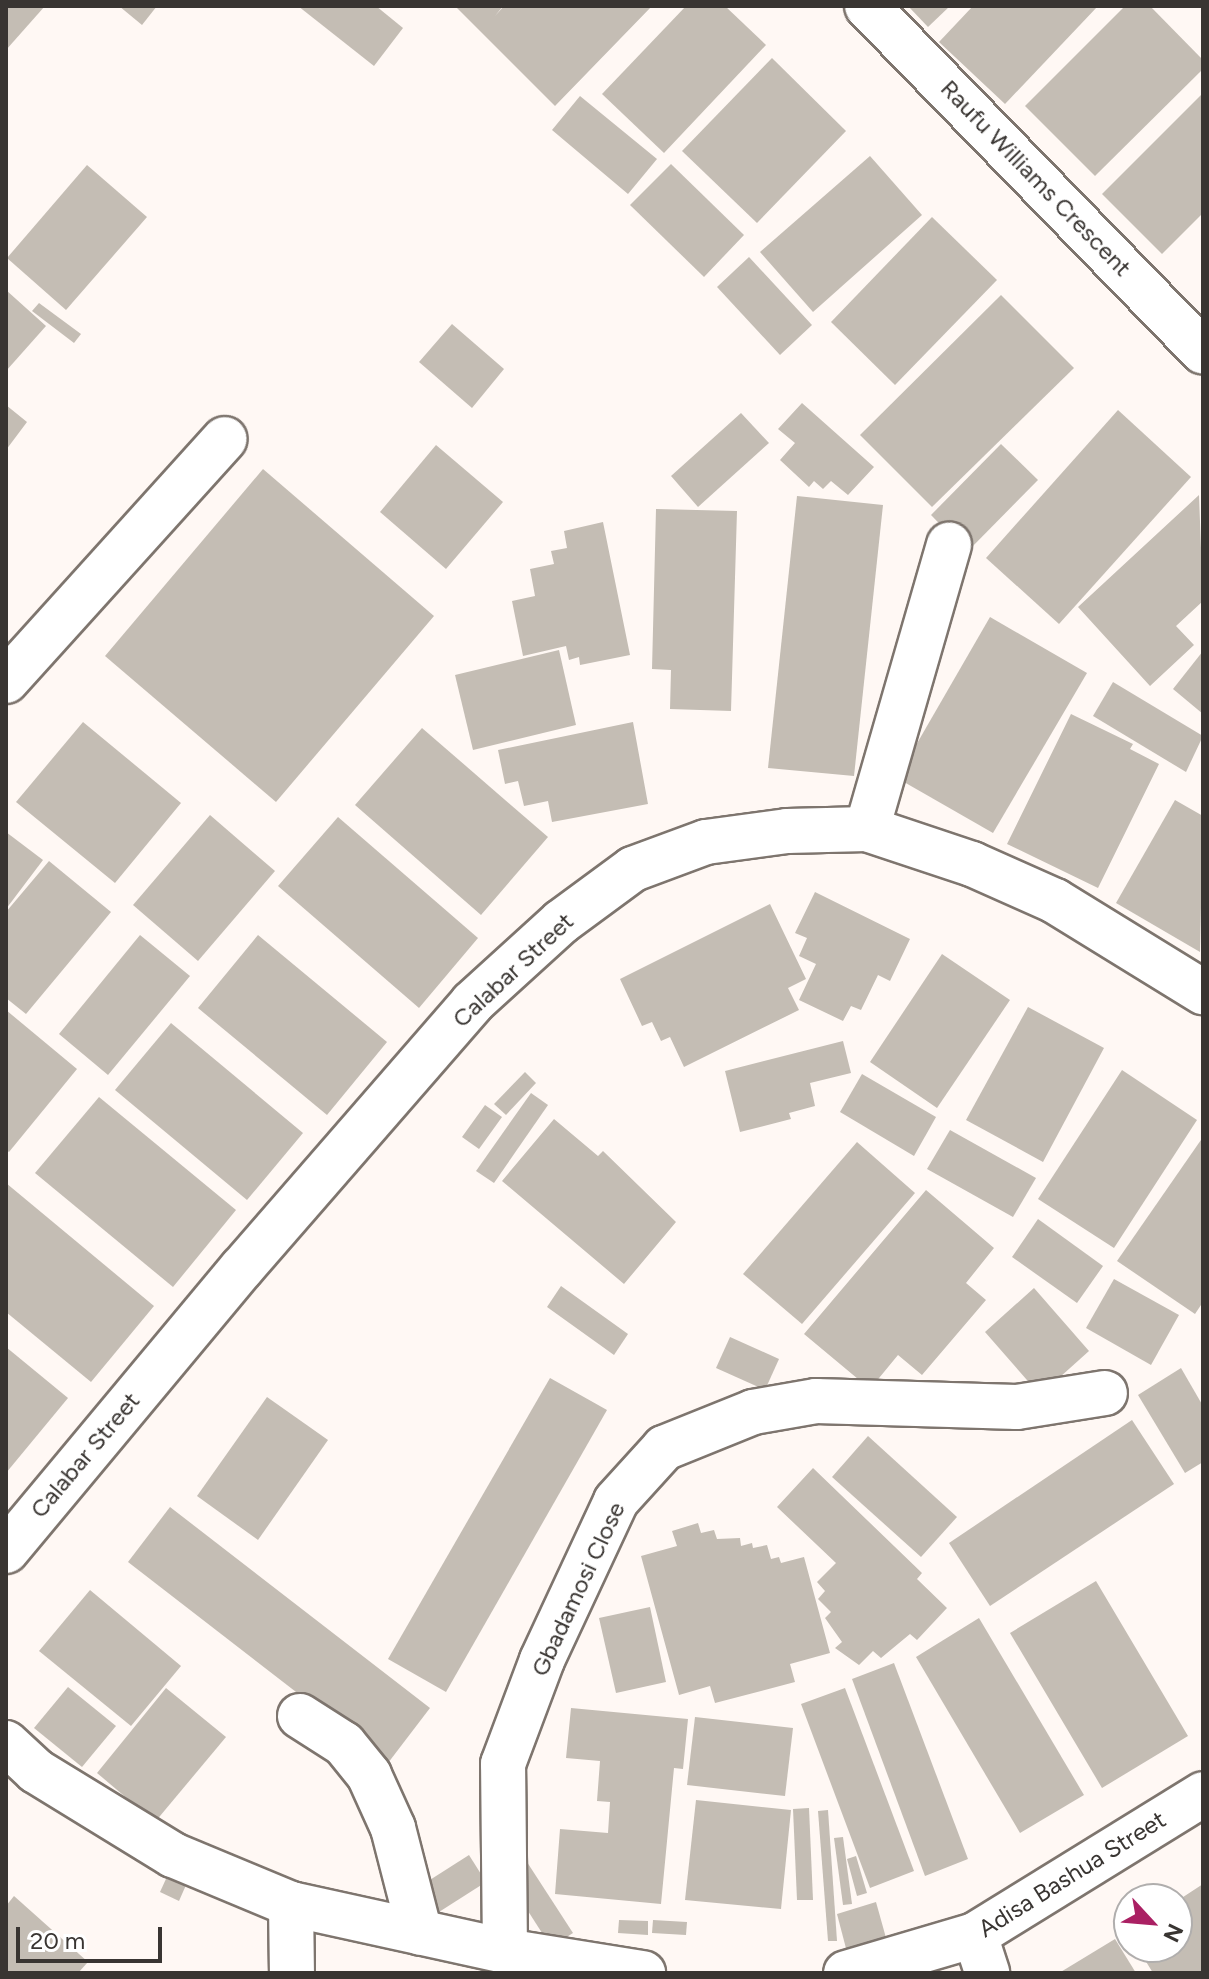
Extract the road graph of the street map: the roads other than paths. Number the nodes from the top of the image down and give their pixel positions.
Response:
1 (867, 6) edge
2 (1203, 352) edge
3 (225, 439) dead end
4 (949, 545) dead end
5 (6, 681) edge
6 (867, 829) junction
7 (1203, 992) edge
8 (1105, 1393) dead end
9 (6, 1551) edge
10 (300, 1716) dead end
11 (6, 1743) edge
12 (1203, 1794) edge
13 (291, 1904) junction
14 (420, 1933) junction
15 (505, 1951) junction
16 (981, 1954) edge
17 (292, 1973) edge
18 (643, 1973) edge
19 (846, 1973) edge

1 - 2 street, Raufu Williams Crescent
3 - 5 street
4 - 6 street
6 - 7 street, Calabar Street
6 - 9 street, Calabar Street
8 - 15 street, Gbadamosi Close
10 - 14 street
11 - 13 street
12 - 16 street, Adisa Bashua Street
13 - 14 street
13 - 17 street
14 - 15 street
15 - 18 street
16 - 19 street, Adisa Bashua Street

